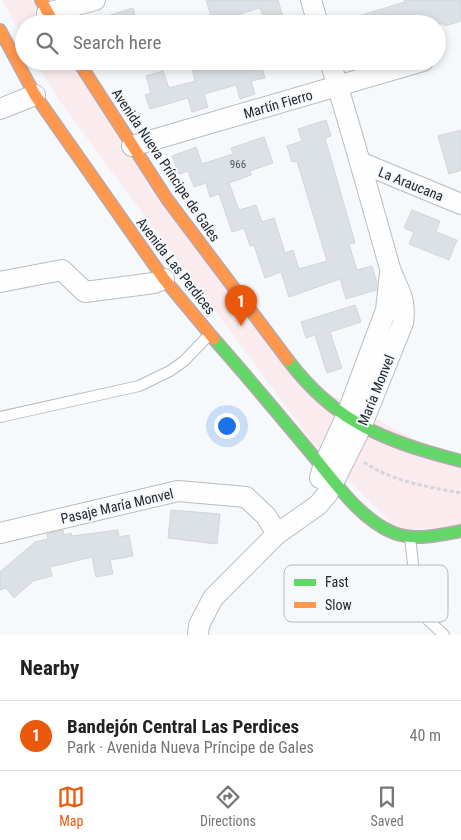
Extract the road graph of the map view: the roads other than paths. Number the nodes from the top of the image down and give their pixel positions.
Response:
1 (95, 0) edge
2 (312, 2) edge
3 (48, 12) edge
4 (316, 15) edge
5 (0, 30) edge
6 (15, 58) edge
7 (22, 70) edge
8 (84, 70) edge
9 (333, 70) edge
10 (392, 70) edge
11 (338, 86) junction
12 (35, 95) junction
13 (0, 109) edge
14 (132, 146) junction
15 (362, 163) junction
16 (461, 204) edge
17 (164, 279) junction
18 (0, 282) edge
19 (210, 334) junction
20 (0, 416) edge
21 (354, 422) junction
22 (461, 461) edge
23 (322, 467) junction
24 (335, 482) junction
25 (318, 505) junction
26 (461, 531) edge
27 (0, 533) edge
28 (277, 534) junction
29 (410, 538) junction
30 (413, 565) edge
31 (430, 622) edge
32 (198, 635) edge
33 (444, 635) edge

1 - 3 street
2 - 4 street
5 - 6 main road, Avenida Las Perdices
7 - 12 main road, Avenida Las Perdices
8 - 14 main road, Avenida Nueva Príncipe de Gales
9 - 11 street, María Monvel
10 - 11 street, Martín Fierro
11 - 14 street, Martín Fierro
11 - 15 street, María Monvel
12 - 13 street
12 - 17 main road, Avenida Las Perdices
14 - 21 main road, Avenida Nueva Príncipe de Gales
15 - 16 street, La Araucana
15 - 21 street, María Monvel
17 - 18 street
17 - 19 main road, Avenida Las Perdices
19 - 20 lane
19 - 23 main road, Avenida Las Perdices
21 - 22 main road, Avenida Nueva Príncipe de Gales
21 - 23 street, María Monvel
21 - 24 street, María Monvel
23 - 24 main road, Avenida Las Perdices
23 - 25 street, María Monvel
24 - 25 street, María Monvel
24 - 29 main road, Avenida Las Perdices
25 - 28 street, María Monvel
26 - 29 main road, Avenida Las Perdices
27 - 28 street, Pasaje María Monvel
28 - 32 street, María Monvel
29 - 30 lane
31 - 33 lane

